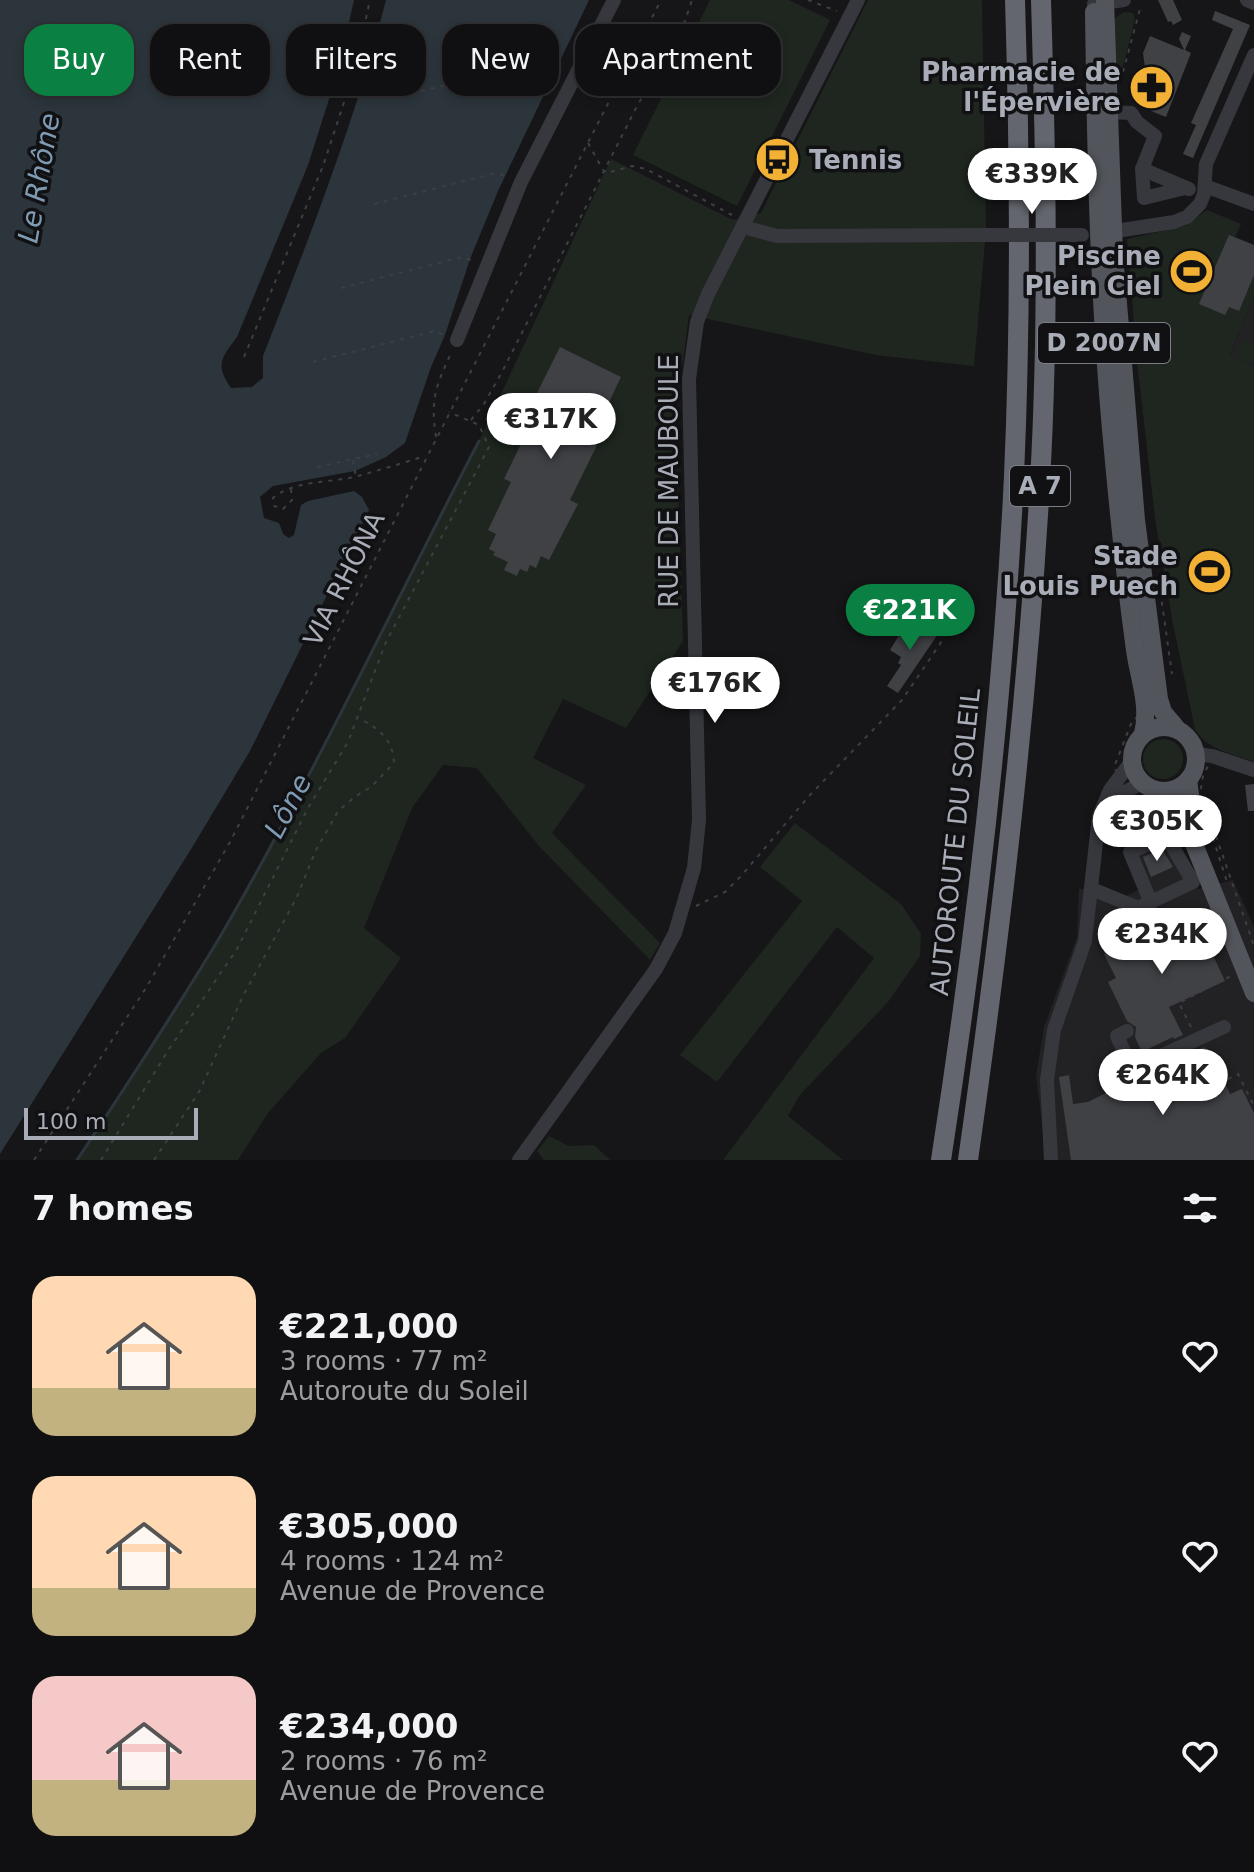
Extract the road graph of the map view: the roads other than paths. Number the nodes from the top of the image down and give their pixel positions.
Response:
1 (614, 0) edge
2 (858, 0) edge
3 (1015, 0) edge
4 (1041, 0) edge
5 (1247, 0) edge
6 (1104, 1) edge
7 (1254, 3) edge
8 (1254, 55) edge
9 (1109, 112) junction
10 (1142, 169) junction
11 (1185, 188) junction
12 (1204, 190) junction
13 (1254, 204) edge
14 (740, 223) junction
15 (1097, 234) junction
16 (457, 340) road end
17 (1151, 720) junction
18 (1184, 729) junction
19 (1196, 754) junction
20 (1254, 770) edge
21 (1129, 784) junction
22 (1198, 792) junction
23 (1164, 800) junction
24 (1092, 889) junction
25 (1144, 906) junction
26 (1254, 969) edge
27 (1254, 993) edge
28 (1224, 1027) dead end
29 (1127, 1031) dead end
30 (519, 1160) edge
31 (941, 1160) edge
32 (968, 1160) edge
33 (1051, 1160) edge

1 - 16 street
2 - 14 street, RUE DE MAUBOULE
3 - 31 highway, AUTOROUTE DU SOLEIL / A 7
4 - 32 highway, AUTOROUTE DU SOLEIL / A 7
5 - 7 street
6 - 9 main road, D 2007N
6 - 15 main road, D 2007N
8 - 12 street
9 - 10 street
9 - 15 main road, D 2007N
10 - 11 street
10 - 11 street
11 - 12 street
12 - 13 street
12 - 15 street
14 - 15 street, bridge
14 - 30 street, RUE DE MAUBOULE
15 - 17 main road, D 2007N
17 - 18 main road
17 - 18 main road
17 - 21 main road
18 - 19 main road
19 - 20 street
19 - 22 main road
21 - 23 main road
21 - 24 street
22 - 23 main road
22 - 26 main road
23 - 27 main road
24 - 25 street
24 - 33 street
25 - 25 street
28 - 29 street

